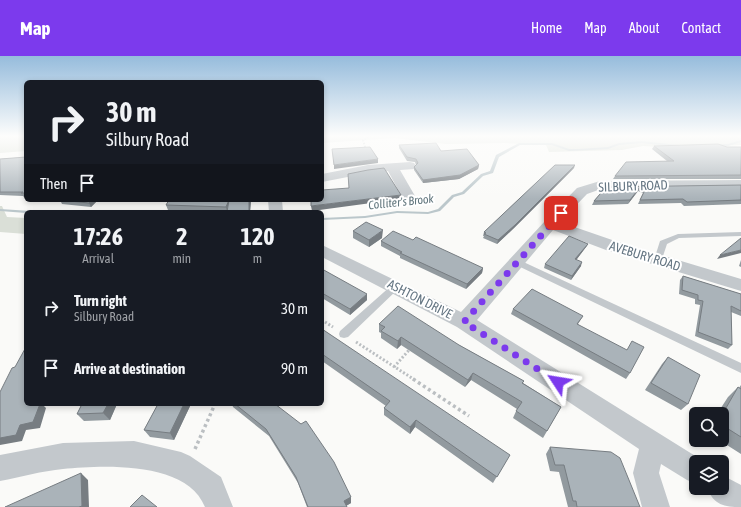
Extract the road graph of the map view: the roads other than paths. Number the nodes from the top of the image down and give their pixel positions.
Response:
1 (410, 166) dead end
2 (392, 167) junction
3 (324, 178) edge
4 (741, 184) edge
5 (408, 196) dead end
6 (550, 224) junction
7 (741, 234) edge
8 (324, 251) edge
9 (658, 260) junction
10 (517, 262) junction
11 (741, 285) edge
12 (395, 287) junction
13 (464, 322) junction
14 (344, 334) road end
15 (741, 368) edge
16 (653, 443) junction
17 (689, 466) edge
18 (0, 468) edge
19 (729, 493) edge
20 (741, 501) edge
21 (219, 507) edge
22 (656, 507) edge

1 - 2 street
2 - 3 street
2 - 5 street
4 - 6 street, SILBURY ROAD
6 - 9 street, AVEBURY ROAD
6 - 10 street, SILBURY ROAD
7 - 9 lane
8 - 12 street, ASHTON DRIVE
9 - 11 street, AVEBURY ROAD
10 - 13 street, SILBURY ROAD
10 - 15 lane
12 - 13 street, ASHTON DRIVE
12 - 14 lane
13 - 16 street, ASHTON DRIVE
16 - 17 street, ASHTON DRIVE
16 - 22 street
18 - 21 street
19 - 20 street

